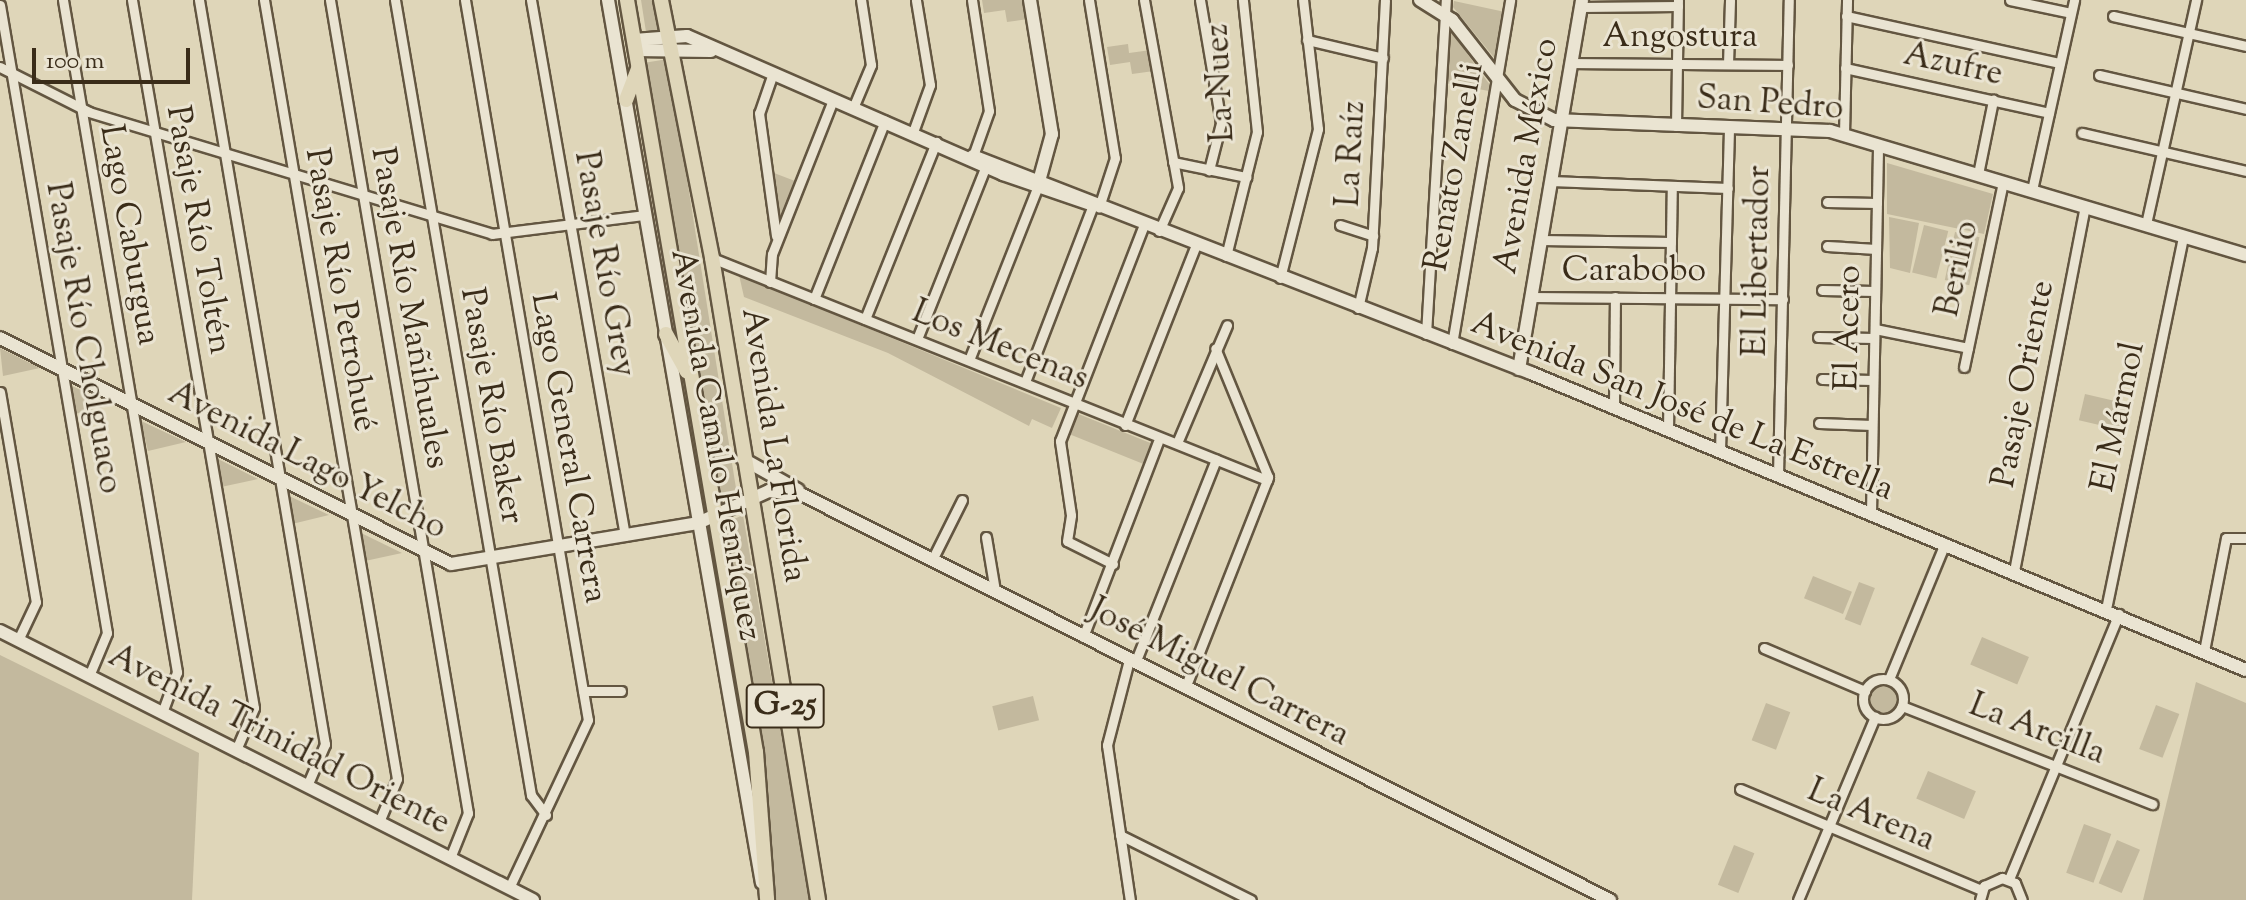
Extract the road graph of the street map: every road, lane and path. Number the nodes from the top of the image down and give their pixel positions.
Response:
1 (63, 0) edge
2 (132, 0) edge
3 (199, 0) edge
4 (264, 0) edge
5 (330, 0) edge
6 (395, 0) edge
7 (465, 0) edge
8 (531, 0) edge
9 (608, 0) edge
10 (627, 0) edge
11 (661, 0) edge
12 (861, 0) edge
13 (916, 0) edge
14 (972, 0) edge
15 (1030, 0) edge
16 (1089, 0) edge
17 (1144, 0) edge
18 (1200, 0) edge
19 (1243, 0) edge
20 (1303, 0) edge
21 (1385, 0) edge
22 (1420, 0) edge
23 (1510, 0) edge
24 (1730, 0) edge
25 (1789, 0) edge
26 (1847, 0) edge
27 (2010, 0) edge
28 (2074, 0) edge
29 (2196, 0) edge
30 (1678, 3) edge
31 (1582, 4) edge
32 (0, 5) edge
33 (1445, 7) edge
34 (2071, 13) junction
35 (1846, 16) junction
36 (2113, 16) dead end
37 (2188, 33) junction
38 (1307, 40) junction
39 (672, 44) junction
40 (635, 45) junction
41 (2246, 46) edge
42 (1383, 58) junction
43 (1572, 63) junction
44 (2060, 63) junction
45 (1677, 64) junction
46 (1728, 64) junction
47 (1788, 65) junction
48 (0, 67) edge
49 (639, 67) junction
50 (1845, 68) junction
51 (12, 73) junction
52 (2099, 75) dead end
53 (772, 76) junction
54 (1497, 79) junction
55 (2175, 92) junction
56 (626, 100) junction
57 (833, 100) junction
58 (1993, 100) junction
59 (81, 108) junction
60 (853, 108) junction
61 (2246, 109) edge
62 (2049, 113) junction
63 (885, 121) junction
64 (1561, 122) junction
65 (1676, 126) junction
66 (1729, 127) junction
67 (1787, 129) junction
68 (155, 132) junction
69 (913, 132) junction
70 (2082, 133) dead end
71 (1844, 134) junction
72 (936, 142) junction
73 (1878, 144) junction
74 (2162, 152) junction
75 (225, 153) junction
76 (973, 156) junction
77 (1173, 162) junction
78 (986, 166) junction
79 (1209, 170) junction
80 (2246, 171) edge
81 (294, 174) junction
82 (1978, 174) junction
83 (1246, 177) junction
84 (1551, 181) junction
85 (1038, 182) junction
86 (2003, 182) junction
87 (1672, 187) junction
88 (1728, 188) junction
89 (2032, 190) junction
90 (363, 195) junction
91 (1827, 202) dead end
92 (1877, 203) junction
93 (1096, 206) junction
94 (2085, 206) junction
95 (645, 215) junction
96 (432, 216) junction
97 (1144, 224) junction
98 (2146, 224) junction
99 (1340, 225) dead end
100 (570, 226) junction
101 (1159, 231) junction
102 (505, 235) junction
103 (1373, 236) junction
104 (2183, 236) junction
105 (777, 240) junction
106 (1541, 240) junction
107 (1671, 242) junction
108 (1196, 245) junction
109 (1827, 246) dead end
110 (1876, 249) junction
111 (2246, 255) edge
112 (1226, 256) junction
113 (712, 258) junction
114 (1280, 278) junction
115 (770, 282) junction
116 (1822, 290) dead end
117 (1875, 291) junction
118 (1531, 297) junction
119 (1615, 297) junction
120 (1670, 298) junction
121 (1724, 298) junction
122 (814, 299) junction
123 (1783, 299) junction
124 (1358, 308) junction
125 (865, 319) junction
126 (1227, 325) dead end
127 (666, 334) junction
128 (1426, 334) junction
129 (1874, 334) junction
130 (1818, 337) dead end
131 (0, 338) edge
132 (917, 339) junction
133 (1452, 344) junction
134 (1215, 348) junction
135 (1968, 348) junction
136 (969, 360) junction
137 (1964, 367) dead end
138 (1519, 369) junction
139 (62, 370) junction
140 (1822, 379) dead end
141 (1873, 380) junction
142 (692, 382) junction
143 (1025, 382) junction
144 (0, 392) edge
145 (132, 405) junction
146 (1074, 405) junction
147 (1614, 407) junction
148 (1819, 423) dead end
149 (1125, 425) junction
150 (1872, 425) junction
151 (1668, 430) junction
152 (1158, 442) junction
153 (208, 443) junction
154 (1177, 443) junction
155 (1720, 451) junction
156 (743, 459) junction
157 (1216, 459) junction
158 (1778, 475) junction
159 (280, 480) junction
160 (1267, 480) junction
161 (803, 495) junction
162 (750, 497) junction
163 (962, 500) dead end
164 (1871, 513) junction
165 (714, 515) junction
166 (352, 516) junction
167 (698, 523) junction
168 (625, 536) junction
169 (986, 537) dead end
170 (2246, 538) edge
171 (1945, 543) junction
172 (558, 547) junction
173 (424, 552) junction
174 (490, 559) junction
175 (932, 560) junction
176 (1113, 564) junction
177 (2014, 571) junction
178 (995, 591) junction
179 (2106, 609) junction
180 (2119, 614) junction
181 (0, 631) edge
182 (1083, 637) junction
183 (18, 640) junction
184 (1764, 648) dead end
185 (2204, 651) junction
186 (1132, 661) junction
187 (2246, 670) edge
188 (89, 676) junction
189 (1889, 679) junction
190 (1185, 688) junction
191 (583, 691) junction
192 (621, 691) dead end
193 (1865, 691) junction
194 (1902, 706) junction
195 (162, 713) junction
196 (1875, 717) junction
197 (236, 750) junction
198 (2054, 764) junction
199 (307, 786) junction
200 (1740, 789) dead end
201 (2152, 804) dead end
202 (546, 815) junction
203 (379, 822) junction
204 (1829, 827) junction
205 (1120, 835) junction
206 (450, 858) junction
207 (2009, 879) junction
208 (509, 888) junction
209 (1981, 895) edge
210 (533, 900) edge
211 (767, 900) edge
212 (818, 900) edge
213 (1130, 900) edge
214 (1251, 900) edge
215 (1608, 900) edge
216 (1798, 900) edge
217 (2022, 900) edge

1 - 59 street, Lago Caburgua
2 - 68 street, Pasaje Río Toltén
3 - 75 street
4 - 81 street, Pasaje Río Petrohué
5 - 90 street, Pasaje Río Mañihuales
6 - 96 street, Pasaje Río Baker
7 - 102 street, Lago General Carrera
8 - 100 street, Pasaje Río Grey
9 - 56 street, Avenida Camilo Henríquez
10 - 40 main road, Avenida Camilo Henríquez / G-25
11 - 39 main road, Avenida La Florida / G-25
12 - 60 street
13 - 69 street
14 - 76 street
15 - 85 street
16 - 93 street
17 - 77 street
18 - 79 street
19 - 83 street, La Nuez
20 - 38 street
21 - 42 street, La Raíz
22 - 33 street, San Pedro
23 - 54 street, Renato Zanelli
24 - 46 street
25 - 47 street, El Libertador
26 - 35 street
27 - 34 street
28 - 34 street
29 - 37 street
30 - 31 street
30 - 45 street
31 - 43 street, Avenida México
32 - 51 street, Pasaje Río Cholguaco
33 - 54 street, San Pedro
33 - 128 street
34 - 44 street
35 - 44 street
35 - 50 street
36 - 37 street
37 - 41 street
37 - 55 street
38 - 42 street
38 - 114 street
39 - 40 street, Avenida San José de La Estrella
39 - 53 street, Avenida San José de La Estrella
39 - 113 main road, Avenida La Florida / G-25
40 - 49 main road, Avenida Camilo Henríquez / G-25
42 - 103 street, La Raíz
43 - 45 street, Angostura
43 - 64 street, Avenida México
44 - 62 street
45 - 46 street, Angostura
45 - 65 street
46 - 47 street, Angostura
47 - 67 street, El Libertador
48 - 51 street
49 - 56 main road
49 - 142 main road, Avenida Camilo Henríquez / G-25
50 - 58 street, Azufre
50 - 71 street
51 - 59 street
51 - 139 street, Pasaje Río Cholguaco
52 - 55 street
53 - 57 street, Avenida San José de La Estrella
53 - 105 street
54 - 64 street, San Pedro
54 - 133 street, Renato Zanelli
55 - 61 street
55 - 74 street
56 - 95 street, Avenida Camilo Henríquez
57 - 60 street, Avenida San José de La Estrella
57 - 105 street
58 - 62 street, Azufre
58 - 82 street
59 - 68 street
59 - 145 street, Lago Caburgua
60 - 63 street, Avenida San José de La Estrella
62 - 89 street
63 - 69 street, Avenida San José de La Estrella
63 - 122 street
64 - 65 street, San Pedro
64 - 84 street, Avenida México
65 - 66 street, San Pedro
66 - 67 street, San Pedro
66 - 88 street
67 - 71 street, San Pedro
67 - 123 street, El Libertador
68 - 75 street
68 - 153 street, Pasaje Río Toltén
69 - 72 street, Avenida San José de La Estrella
70 - 74 street
71 - 73 street, San Pedro
72 - 76 street, Avenida San José de La Estrella
72 - 125 street
73 - 82 street, San Pedro
73 - 92 street, El Acero
74 - 80 street
74 - 98 street
75 - 81 street
75 - 159 street
76 - 78 street, Avenida San José de La Estrella
76 - 85 street, Avenida San José de La Estrella
77 - 79 street
77 - 101 street
78 - 85 street, Avenida San José de La Estrella
78 - 132 street
79 - 83 street
81 - 90 street
81 - 166 street, Pasaje Río Petrohué
82 - 86 street, San Pedro
83 - 112 street, La Nuez
84 - 87 street
84 - 106 street, Avenida México
85 - 93 street, Avenida San José de La Estrella
85 - 136 street
86 - 89 street, San Pedro
86 - 135 street, Berilio
87 - 88 street
87 - 107 street
88 - 121 street
89 - 94 street, San Pedro
90 - 96 street
90 - 173 street, Pasaje Río Mañihuales
91 - 92 street
92 - 110 street, El Acero
93 - 97 street, Avenida San José de La Estrella
93 - 143 street
94 - 98 street, San Pedro
94 - 177 street, Pasaje Oriente
95 - 100 street
95 - 127 street, Avenida Camilo Henríquez
96 - 102 street
96 - 174 street, Pasaje Río Baker
97 - 101 street, Avenida San José de La Estrella
97 - 146 street
98 - 104 street, San Pedro
99 - 103 street
100 - 102 street
100 - 168 street, Pasaje Río Grey
101 - 108 street, Avenida San José de La Estrella
102 - 172 street, Lago General Carrera
103 - 124 street, La Raíz
104 - 111 street, San Pedro
104 - 179 street, El Mármol
105 - 115 street
106 - 107 street
106 - 118 street, Avenida México
107 - 120 street
108 - 112 street, Avenida San José de La Estrella
108 - 149 street
109 - 110 street
110 - 117 street, El Acero
112 - 114 street, Avenida San José de La Estrella
113 - 115 street, Los Mecenas
113 - 156 main road, Avenida La Florida / G-25
114 - 124 street, Avenida San José de La Estrella
115 - 122 street, Los Mecenas
116 - 117 street
117 - 129 street, El Acero
118 - 119 street, Carabobo
118 - 138 street, Avenida México
119 - 120 street, Carabobo
119 - 147 street
120 - 121 street, Carabobo
120 - 151 street
121 - 123 street, Carabobo
121 - 155 street
122 - 125 street, Los Mecenas
123 - 158 street, El Libertador
124 - 128 street, Avenida San José de La Estrella
125 - 132 street, Los Mecenas
126 - 134 street
127 - 142 main road
127 - 167 street, Avenida Camilo Henríquez
128 - 133 street, Avenida San José de La Estrella
129 - 130 street
129 - 135 street
129 - 141 street, El Acero
131 - 139 street, Avenida Lago Yelcho
132 - 136 street, Los Mecenas
133 - 138 street, Avenida San José de La Estrella
134 - 154 street
134 - 160 street
135 - 137 street, Berilio
136 - 143 street, Los Mecenas
138 - 147 street, Avenida San José de La Estrella
139 - 145 street, Avenida Lago Yelcho
139 - 188 street, Pasaje Río Cholguaco
140 - 141 street
141 - 150 street, El Acero
142 - 165 main road, Avenida Camilo Henríquez / G-25
143 - 146 street, Los Mecenas
144 - 183 street
145 - 153 street, Avenida Lago Yelcho
145 - 195 street, Lago Caburgua
146 - 149 street, Los Mecenas
146 - 176 street
147 - 151 street, Avenida San José de La Estrella
148 - 150 street
149 - 152 street, Los Mecenas
150 - 164 street, El Acero
151 - 155 street, Avenida San José de La Estrella
152 - 154 street, Los Mecenas
152 - 176 street
153 - 159 street, Avenida Lago Yelcho
153 - 197 street, Pasaje Río Toltén
154 - 157 street, Los Mecenas
155 - 158 street, Avenida San José de La Estrella
156 - 161 street, José Miguel Carrera
156 - 162 main road, Avenida La Florida / G-25
157 - 160 street, Los Mecenas
157 - 186 street
158 - 164 street, Avenida San José de La Estrella
159 - 166 street, Avenida Lago Yelcho
159 - 199 street
160 - 190 street
161 - 162 street, José Miguel Carrera
161 - 175 street, José Miguel Carrera
162 - 165 street, José Miguel Carrera
162 - 212 main road, Avenida La Florida / G-25
163 - 175 street
164 - 171 street, Avenida San José de La Estrella
165 - 167 street, José Miguel Carrera
165 - 211 main road, Avenida Camilo Henríquez / G-25
166 - 173 street, Avenida Lago Yelcho
166 - 203 street, Pasaje Río Petrohué
167 - 168 street, Avenida Lago Yelcho
167 - 211 street, Avenida Camilo Henríquez
168 - 172 street, Avenida Lago Yelcho
169 - 178 street
170 - 185 street
171 - 177 street, Avenida San José de La Estrella
171 - 189 street
172 - 174 street, Avenida Lago Yelcho
172 - 191 street, Lago General Carrera
173 - 174 street, Avenida Lago Yelcho
173 - 206 street, Pasaje Río Mañihuales
174 - 202 street, Pasaje Río Baker
175 - 178 street, José Miguel Carrera
176 - 182 street
177 - 179 street, Avenida San José de La Estrella
178 - 182 street, José Miguel Carrera
179 - 180 street, Avenida San José de La Estrella
180 - 185 street, Avenida San José de La Estrella
180 - 198 street
181 - 183 street, Avenida Trinidad Oriente
182 - 186 street, José Miguel Carrera
183 - 188 street, Avenida Trinidad Oriente
184 - 193 street
185 - 187 street, Avenida San José de La Estrella
186 - 190 street, José Miguel Carrera
186 - 205 street
188 - 195 street, Avenida Trinidad Oriente
189 - 193 street
189 - 194 street
190 - 215 street, José Miguel Carrera
191 - 192 street
191 - 202 street, Lago General Carrera
193 - 196 street
194 - 196 street
194 - 198 street, La Arcilla
195 - 197 street, Avenida Trinidad Oriente
196 - 204 street
197 - 199 street, Avenida Trinidad Oriente
198 - 201 street, La Arcilla
198 - 207 street
199 - 203 street, Avenida Trinidad Oriente
200 - 204 street, La Arena
202 - 208 street, Lago General Carrera
203 - 206 street, Avenida Trinidad Oriente
204 - 209 street, La Arena
204 - 216 street
205 - 213 street
205 - 214 street
206 - 208 street, Avenida Trinidad Oriente
207 - 209 street
207 - 217 street
208 - 210 street, Avenida Trinidad Oriente

